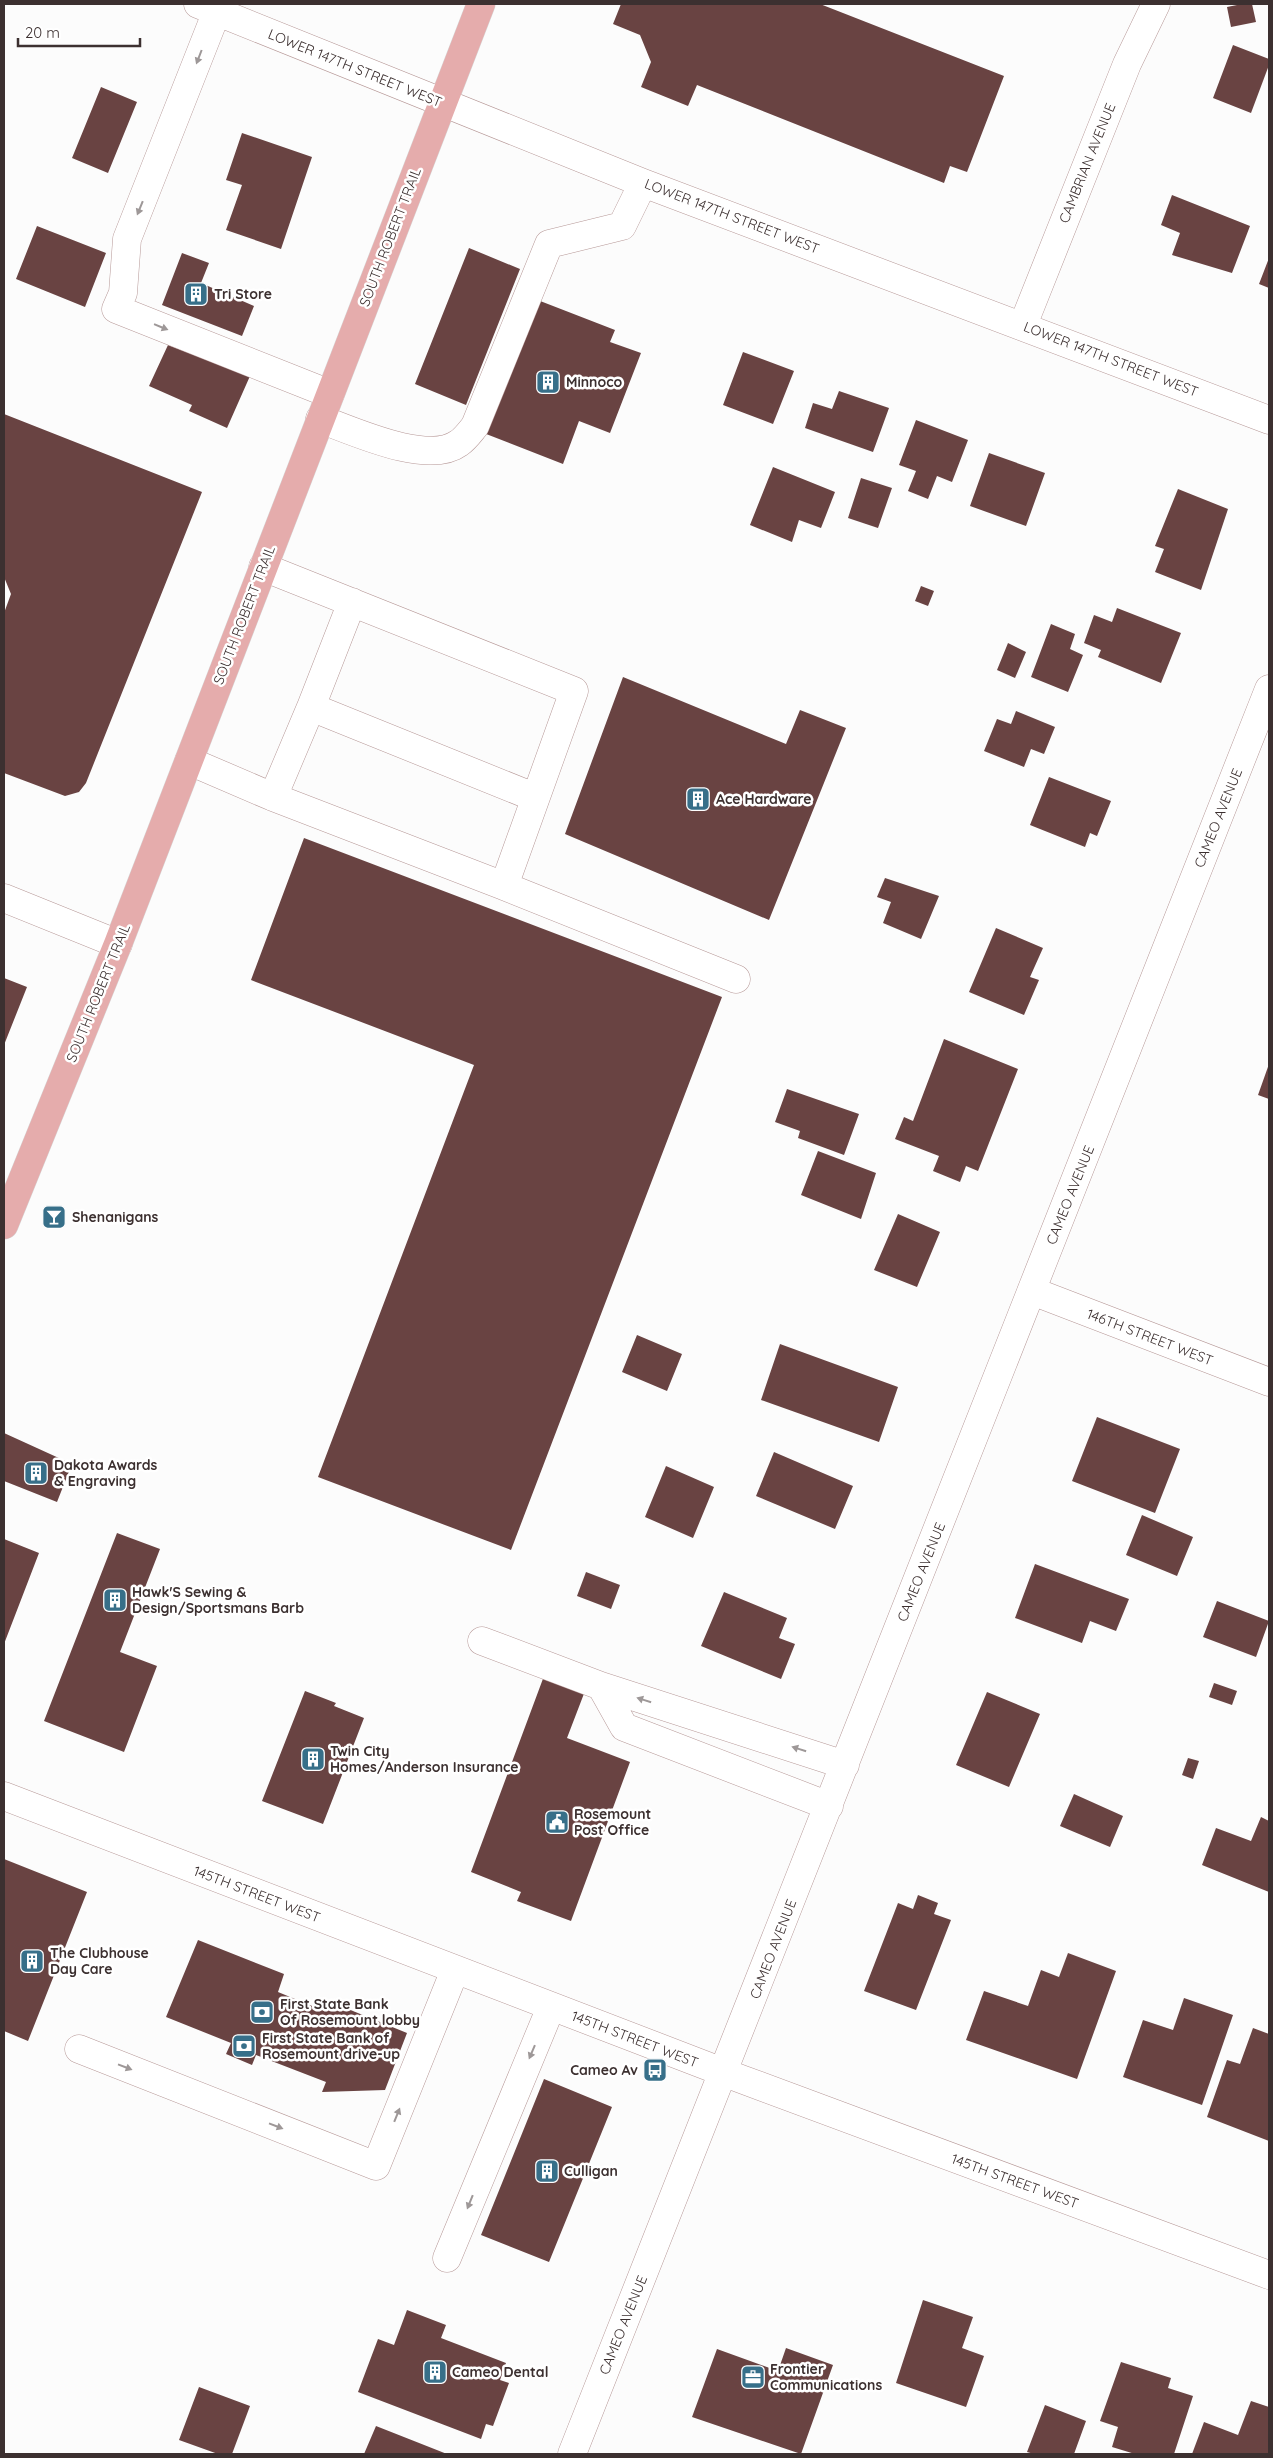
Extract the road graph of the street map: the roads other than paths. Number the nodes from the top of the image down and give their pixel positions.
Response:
1 (481, 4) edge
2 (1156, 4) edge
3 (210, 6) edge
4 (441, 103) junction
5 (643, 183) junction
6 (1023, 325) junction
7 (330, 394) junction
8 (320, 419) junction
9 (1269, 420) edge
10 (263, 567) junction
11 (352, 602) junction
12 (1269, 689) edge
13 (310, 708) junction
14 (1262, 729) edge
15 (189, 761) junction
16 (274, 797) junction
17 (534, 797) junction
18 (504, 886) junction
19 (4, 898) edge
20 (118, 944) junction
21 (736, 978) dead end
22 (4, 1225) edge
23 (1032, 1291) junction
24 (1269, 1382) edge
25 (482, 1641) dead end
26 (601, 1686) junction
27 (845, 1766) junction
28 (4, 1796) edge
29 (829, 1806) junction
30 (455, 1970) junction
31 (551, 2007) junction
32 (79, 2049) dead end
33 (724, 2073) junction
34 (447, 2258) dead end
35 (1269, 2275) edge
36 (572, 2454) edge

1 - 4 main road, SOUTH ROBERT TRAIL
2 - 6 street, CAMBRIAN AVENUE
3 - 4 street, LOWER 147TH STREET WEST
3 -> 7 street
4 - 5 street, LOWER 147TH STREET WEST
4 - 7 main road, SOUTH ROBERT TRAIL
5 - 6 street, LOWER 147TH STREET WEST
5 - 8 street
6 - 9 street, LOWER 147TH STREET WEST
7 - 8 main road, SOUTH ROBERT TRAIL
8 - 10 main road, SOUTH ROBERT TRAIL
10 - 11 street
10 - 15 main road, SOUTH ROBERT TRAIL
11 - 13 street
11 - 17 street
12 - 14 street, CAMEO AVENUE
13 - 16 street
13 - 17 street
14 - 23 street, CAMEO AVENUE
15 - 16 street
15 - 20 main road, SOUTH ROBERT TRAIL
16 - 18 street
17 - 18 street
18 - 21 street
19 - 20 street
20 - 22 main road, SOUTH ROBERT TRAIL
23 - 24 street, 146TH STREET WEST
23 - 27 street, CAMEO AVENUE
25 - 26 street
27 -> 26 street
26 - 29 street
27 - 29 street, CAMEO AVENUE
28 - 30 street, 145TH STREET WEST
29 - 33 street, CAMEO AVENUE
30 - 31 street, 145TH STREET WEST
32 -> 30 street
31 - 33 street, 145TH STREET WEST
31 -> 34 street
33 - 35 street, 145TH STREET WEST
33 - 36 street, CAMEO AVENUE

